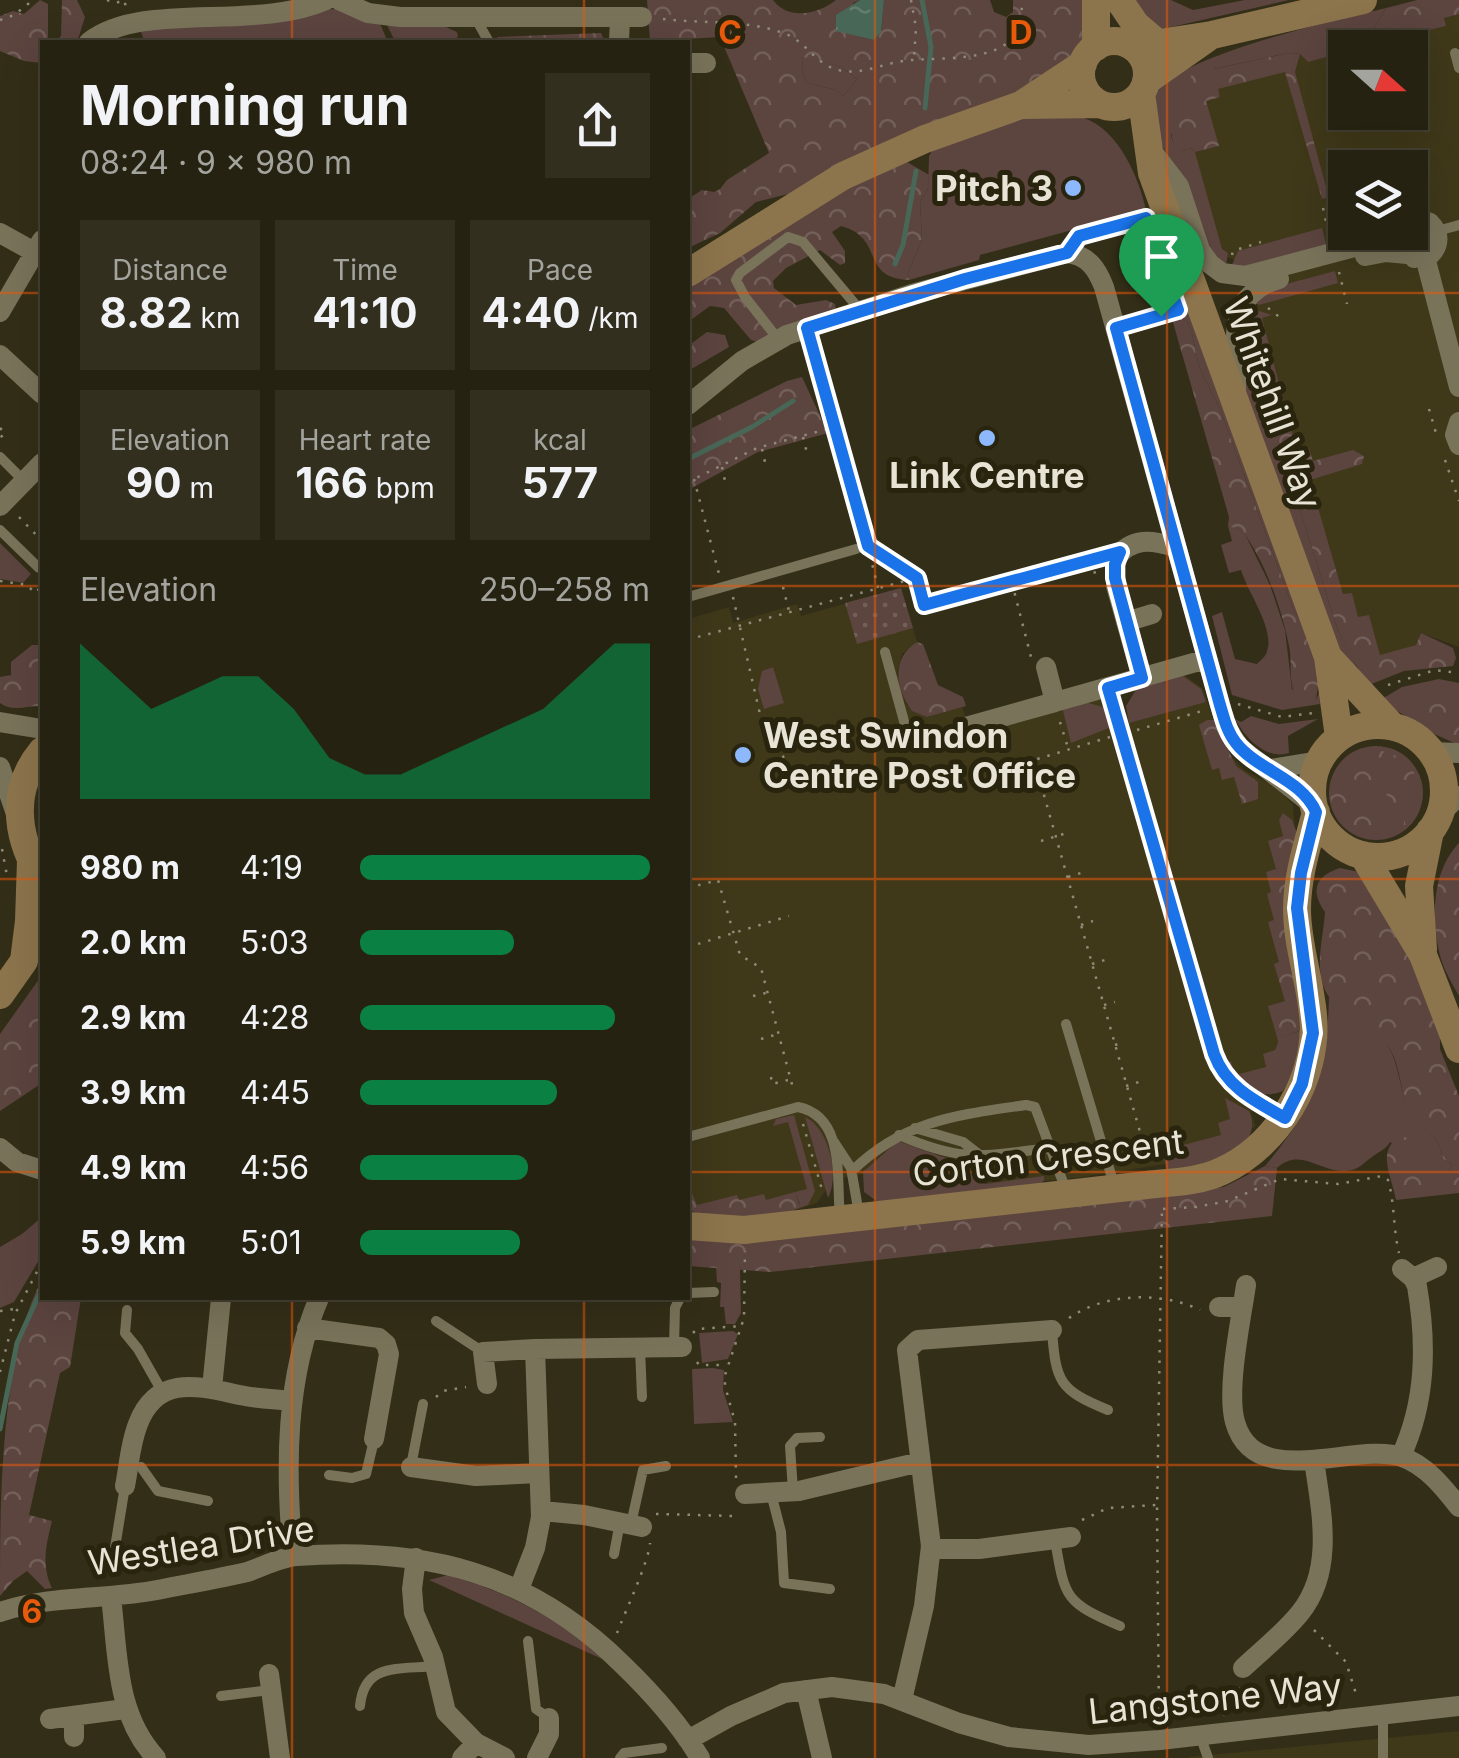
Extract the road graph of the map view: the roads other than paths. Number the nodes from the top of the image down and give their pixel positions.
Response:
1 (326, 0) edge
2 (338, 0) edge
3 (1096, 0) edge
4 (1105, 0) edge
5 (1119, 0) edge
6 (1363, 0) edge
7 (620, 17) junction
8 (642, 17) road end
9 (475, 18) junction
10 (1212, 35) junction
11 (91, 40) edge
12 (488, 40) edge
13 (619, 40) edge
14 (1139, 44) junction
15 (1455, 53) dead end
16 (1089, 55) junction
17 (1459, 68) edge
18 (1143, 87) junction
19 (1102, 104) junction
20 (1021, 105) junction
21 (1147, 144) junction
22 (1152, 173) junction
23 (1428, 223) edge
24 (1459, 226) edge
25 (1437, 231) junction
26 (0, 233) edge
27 (39, 246) edge
28 (1344, 250) edge
29 (1408, 250) edge
30 (1416, 256) junction
31 (690, 272) edge
32 (860, 310) junction
33 (0, 312) edge
34 (778, 339) junction
35 (0, 355) edge
36 (1459, 387) edge
37 (40, 392) edge
38 (690, 403) edge
39 (1236, 410) junction
40 (1459, 422) edge
41 (1459, 445) edge
42 (0, 457) edge
43 (40, 465) edge
44 (24, 482) junction
45 (2, 504) edge
46 (0, 530) edge
47 (862, 547) road end
48 (1176, 547) junction
49 (39, 568) dead end
50 (690, 596) edge
51 (1152, 614) dead end
52 (1126, 622) junction
53 (884, 652) dead end
54 (1328, 657) junction
55 (1207, 659) junction
56 (1046, 667) road end
57 (1142, 678) junction
58 (1108, 688) junction
59 (1055, 702) junction
60 (0, 722) edge
61 (1392, 726) junction
62 (966, 727) joint
63 (40, 729) edge
64 (1340, 738) junction
65 (1445, 752) edge
66 (40, 754) edge
67 (1319, 762) junction
68 (0, 767) edge
69 (1271, 769) junction
70 (1315, 809) junction
71 (1443, 814) edge
72 (19, 823) junction
73 (1360, 854) junction
74 (36, 870) edge
75 (1298, 892) junction
76 (1423, 955) junction
77 (33, 956) edge
78 (0, 995) edge
79 (1066, 1024) dead end
80 (1459, 1049) edge
81 (1285, 1118) junction
82 (915, 1128) junction
83 (899, 1135) junction
84 (690, 1136) edge
85 (834, 1141) junction
86 (0, 1148) edge
87 (1050, 1148) junction
88 (981, 1156) junction
89 (40, 1170) edge
90 (852, 1171) junction
91 (1115, 1189) junction
92 (1068, 1194) junction
93 (844, 1220) junction
94 (690, 1226) edge
95 (1438, 1266) dead end
96 (1246, 1285) dead end
97 (714, 1292) dead end
98 (690, 1293) edge
99 (221, 1300) edge
100 (317, 1300) edge
101 (679, 1300) edge
102 (1219, 1307) road end
103 (1242, 1307) junction
104 (127, 1310) dead end
105 (436, 1322) dead end
106 (307, 1328) junction
107 (1052, 1330) joint
108 (640, 1346) junction
109 (678, 1346) joint
110 (535, 1349) junction
111 (483, 1352) junction
112 (487, 1384) road end
113 (212, 1388) junction
114 (163, 1393) junction
115 (642, 1397) dead end
116 (292, 1401) junction
117 (423, 1404) road end
118 (1108, 1410) dead end
119 (820, 1438) dead end
120 (374, 1439) joint
121 (1401, 1456) junction
122 (1314, 1460) junction
123 (920, 1462) junction
124 (666, 1466) dead end
125 (411, 1467) joint
126 (136, 1472) junction
127 (540, 1472) junction
128 (330, 1475) dead end
129 (739, 1492) road end
130 (792, 1492) junction
131 (771, 1493) junction
132 (208, 1502) dead end
133 (1459, 1507) edge
134 (542, 1512) junction
135 (639, 1525) junction
136 (1063, 1538) joint
137 (931, 1549) junction
138 (614, 1554) dead end
139 (294, 1556) junction
140 (416, 1558) junction
141 (113, 1560) dead end
142 (519, 1589) junction
143 (830, 1589) dead end
144 (111, 1596) junction
145 (0, 1612) edge
146 (1120, 1626) dead end
147 (528, 1641) dead end
148 (435, 1666) junction
149 (1243, 1668) road end
150 (270, 1682) joint
151 (806, 1690) junction
152 (222, 1696) dead end
153 (902, 1700) junction
154 (360, 1706) dead end
155 (1459, 1706) edge
156 (124, 1709) junction
157 (1383, 1714) junction
158 (550, 1718) joint
159 (50, 1719) dead end
160 (1206, 1734) junction
161 (688, 1740) junction
162 (662, 1748) dead end
163 (469, 1750) edge
164 (156, 1758) edge
165 (280, 1758) edge
166 (505, 1758) edge
167 (537, 1758) edge
168 (620, 1758) edge
169 (700, 1758) edge
170 (822, 1758) edge
171 (1208, 1758) edge
172 (1383, 1758) edge

1 - 11 street
2 - 9 street
3 - 16 main road
4 - 14 main road
5 - 14 main road
6 - 10 main road
7 - 8 street
7 - 9 street
7 - 13 street
9 - 12 lane
10 - 14 main road
10 - 18 main road
14 - 16 main road
14 - 18 main road
15 - 17 lane
16 - 19 main road
16 - 20 main road
18 - 19 main road
18 - 21 main road, Whitehill Way
19 - 20 main road
19 - 22 main road, Whitehill Way
20 - 31 main road
21 - 22 main road, Whitehill Way
21 - 28 street
22 - 39 main road, Whitehill Way
23 - 25 street
24 - 25 lane
25 - 30 street
26 - 27 street
27 - 33 street
29 - 30 street
30 - 36 street
30 - 39 street
32 - 34 street
32 - 34 lane
32 - 48 street
34 - 38 street
35 - 37 street
39 - 54 main road, Whitehill Way
40 - 41 street
42 - 44 lane
43 - 44 street
44 - 45 street
46 - 49 lane
47 - 50 lane
48 - 52 street
48 - 55 street
51 - 52 street
52 - 57 street
53 - 62 lane
54 - 61 main road, Whitehill Way
54 - 64 main road, Whitehill Way
55 - 57 street
55 - 69 street
56 - 59 street
57 - 58 street
58 - 59 street
58 - 81 lane
59 - 62 street
60 - 63 street
61 - 64 main road
61 - 65 main road
64 - 67 main road
65 - 71 main road
66 - 72 main road
67 - 69 street
67 - 70 main road
68 - 72 street
69 - 70 street
70 - 73 main road
70 - 75 main road, Corton Crescent
71 - 73 main road
71 - 76 main road
72 - 74 main road
73 - 75 main road
73 - 76 main road
74 - 77 main road
75 - 81 main road, Corton Crescent
76 - 80 main road
77 - 78 main road
79 - 91 lane
81 - 91 main road, Corton Crescent
82 - 83 lane
82 - 87 lane
82 - 88 lane
83 - 88 lane
83 - 90 lane
84 - 85 lane
85 - 90 lane
85 - 93 lane
86 - 89 street
87 - 88 lane
87 - 92 lane
90 - 93 lane
91 - 92 main road, Corton Crescent
92 - 93 main road, Corton Crescent
93 - 94 main road, Corton Crescent
95 - 121 street
96 - 103 street
97 - 98 lane
99 - 113 street
100 - 106 street
101 - 109 lane
102 - 103 street
103 - 122 street
104 - 114 lane
105 - 111 lane
106 - 116 street
106 - 120 street
107 - 118 lane
107 - 123 street
108 - 109 street
108 - 110 street
108 - 115 lane
110 - 111 street
110 - 127 street
111 - 112 street
113 - 114 street
113 - 116 street
114 - 126 street
116 - 139 street
117 - 125 lane
119 - 130 lane
120 - 128 lane
121 - 122 street
121 - 133 street
122 - 149 street
123 - 130 street
123 - 137 street
124 - 135 lane
125 - 127 street
126 - 132 lane
126 - 141 lane
127 - 134 street
129 - 131 street
130 - 131 street
131 - 143 lane
134 - 135 street
134 - 142 street
135 - 138 lane
136 - 137 street
136 - 146 lane
137 - 153 street
139 - 140 street, Westlea Drive
139 - 144 street, Westlea Drive
140 - 142 street, Westlea Drive
140 - 148 street
142 - 161 street, Westlea Drive
144 - 145 street, Westlea Drive
144 - 156 street
147 - 158 lane
148 - 154 lane
148 - 163 street
150 - 152 lane
150 - 165 street
151 - 153 street, Langstone Way
151 - 161 street, Langstone Way
151 - 170 street
153 - 160 street, Langstone Way
155 - 157 street, Langstone Way
156 - 159 street
156 - 164 street
157 - 160 street, Langstone Way
157 - 172 lane
158 - 167 street
160 - 171 lane
161 - 169 street, Westlea Drive
162 - 168 lane
163 - 166 street

